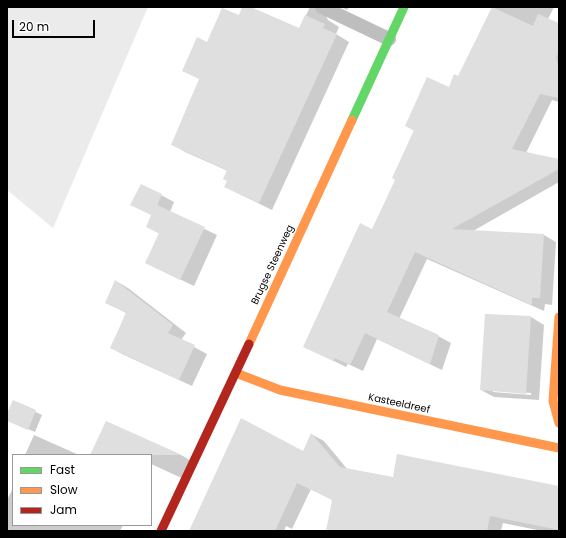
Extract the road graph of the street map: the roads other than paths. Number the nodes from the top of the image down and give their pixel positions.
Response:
1 (322, 7) edge
2 (404, 7) edge
3 (389, 39) junction
4 (559, 317) edge
5 (236, 373) junction
6 (559, 423) edge
7 (559, 448) edge
8 (161, 531) edge

1 - 3 lane
2 - 3 main road, Brugse Steenweg
3 - 5 main road, Brugse Steenweg
4 - 6 main road
5 - 7 main road, Kasteeldreef
5 - 8 main road, Brugse Steenweg

